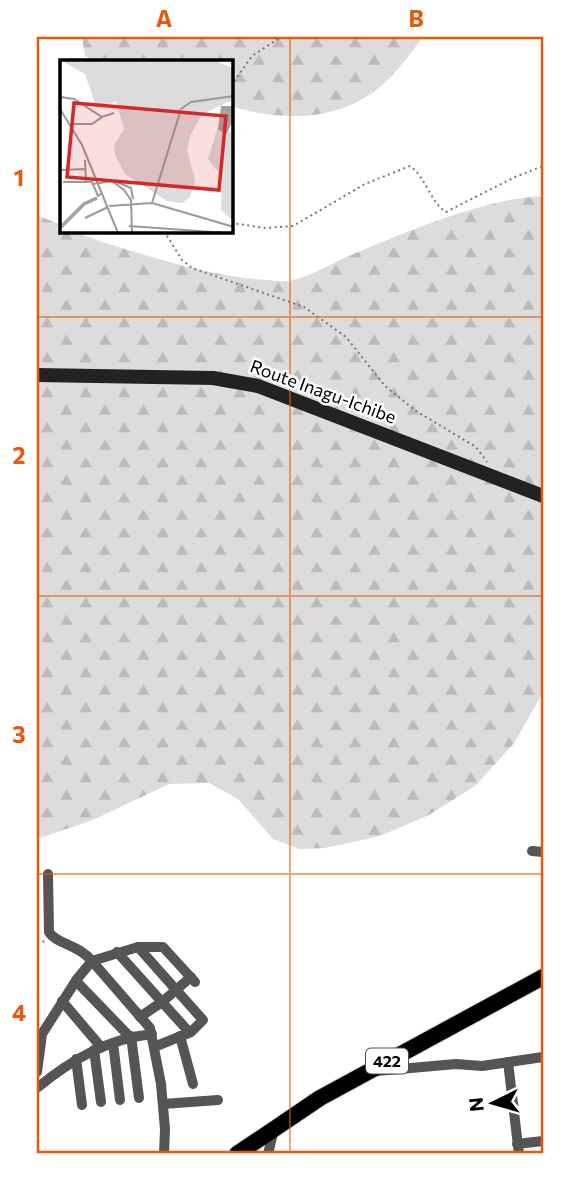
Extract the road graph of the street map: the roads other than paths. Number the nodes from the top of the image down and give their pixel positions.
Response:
1 (37, 375) edge
2 (543, 496) edge
3 (532, 851) dead end
4 (543, 852) edge
5 (48, 874) dead end
6 (138, 947) junction
7 (117, 952) junction
8 (92, 961) junction
9 (543, 977) edge
10 (76, 981) junction
11 (176, 990) junction
12 (62, 1001) junction
13 (162, 1002) junction
14 (140, 1017) junction
15 (152, 1034) junction
16 (184, 1034) junction
17 (130, 1036) junction
18 (113, 1042) junction
19 (154, 1047) junction
20 (98, 1049) junction
21 (543, 1056) edge
22 (76, 1059) junction
23 (508, 1062) junction
24 (37, 1072) edge
25 (366, 1072) junction
26 (193, 1084) dead end
27 (37, 1088) edge
28 (139, 1098) dead end
29 (120, 1100) dead end
30 (218, 1100) dead end
31 (101, 1102) dead end
32 (163, 1104) junction
33 (82, 1105) dead end
34 (274, 1129) junction
35 (543, 1141) edge
36 (518, 1149) edge
37 (164, 1154) edge
38 (237, 1154) edge
39 (268, 1154) edge

1 - 2 main road, Route Inagu-Ichibe
3 - 4 street
5 - 8 street
6 - 7 street
6 - 11 street
6 - 11 street
7 - 8 street
7 - 13 street
8 - 10 street
8 - 14 street
9 - 25 highway, 422
10 - 12 street
10 - 17 street
11 - 13 street
11 - 16 street
12 - 20 street
12 - 24 street
13 - 14 street
13 - 16 street
14 - 15 street
15 - 17 street
15 - 19 street
16 - 19 street
16 - 26 street
17 - 18 street
17 - 28 street
18 - 20 street
18 - 29 street
19 - 32 street
20 - 22 street
20 - 31 street
21 - 23 street
22 - 27 street
22 - 33 street
23 - 25 street
23 - 36 street
25 - 34 highway, 422
30 - 32 street
32 - 37 street
34 - 38 highway, 422
34 - 39 street
35 - 36 street

